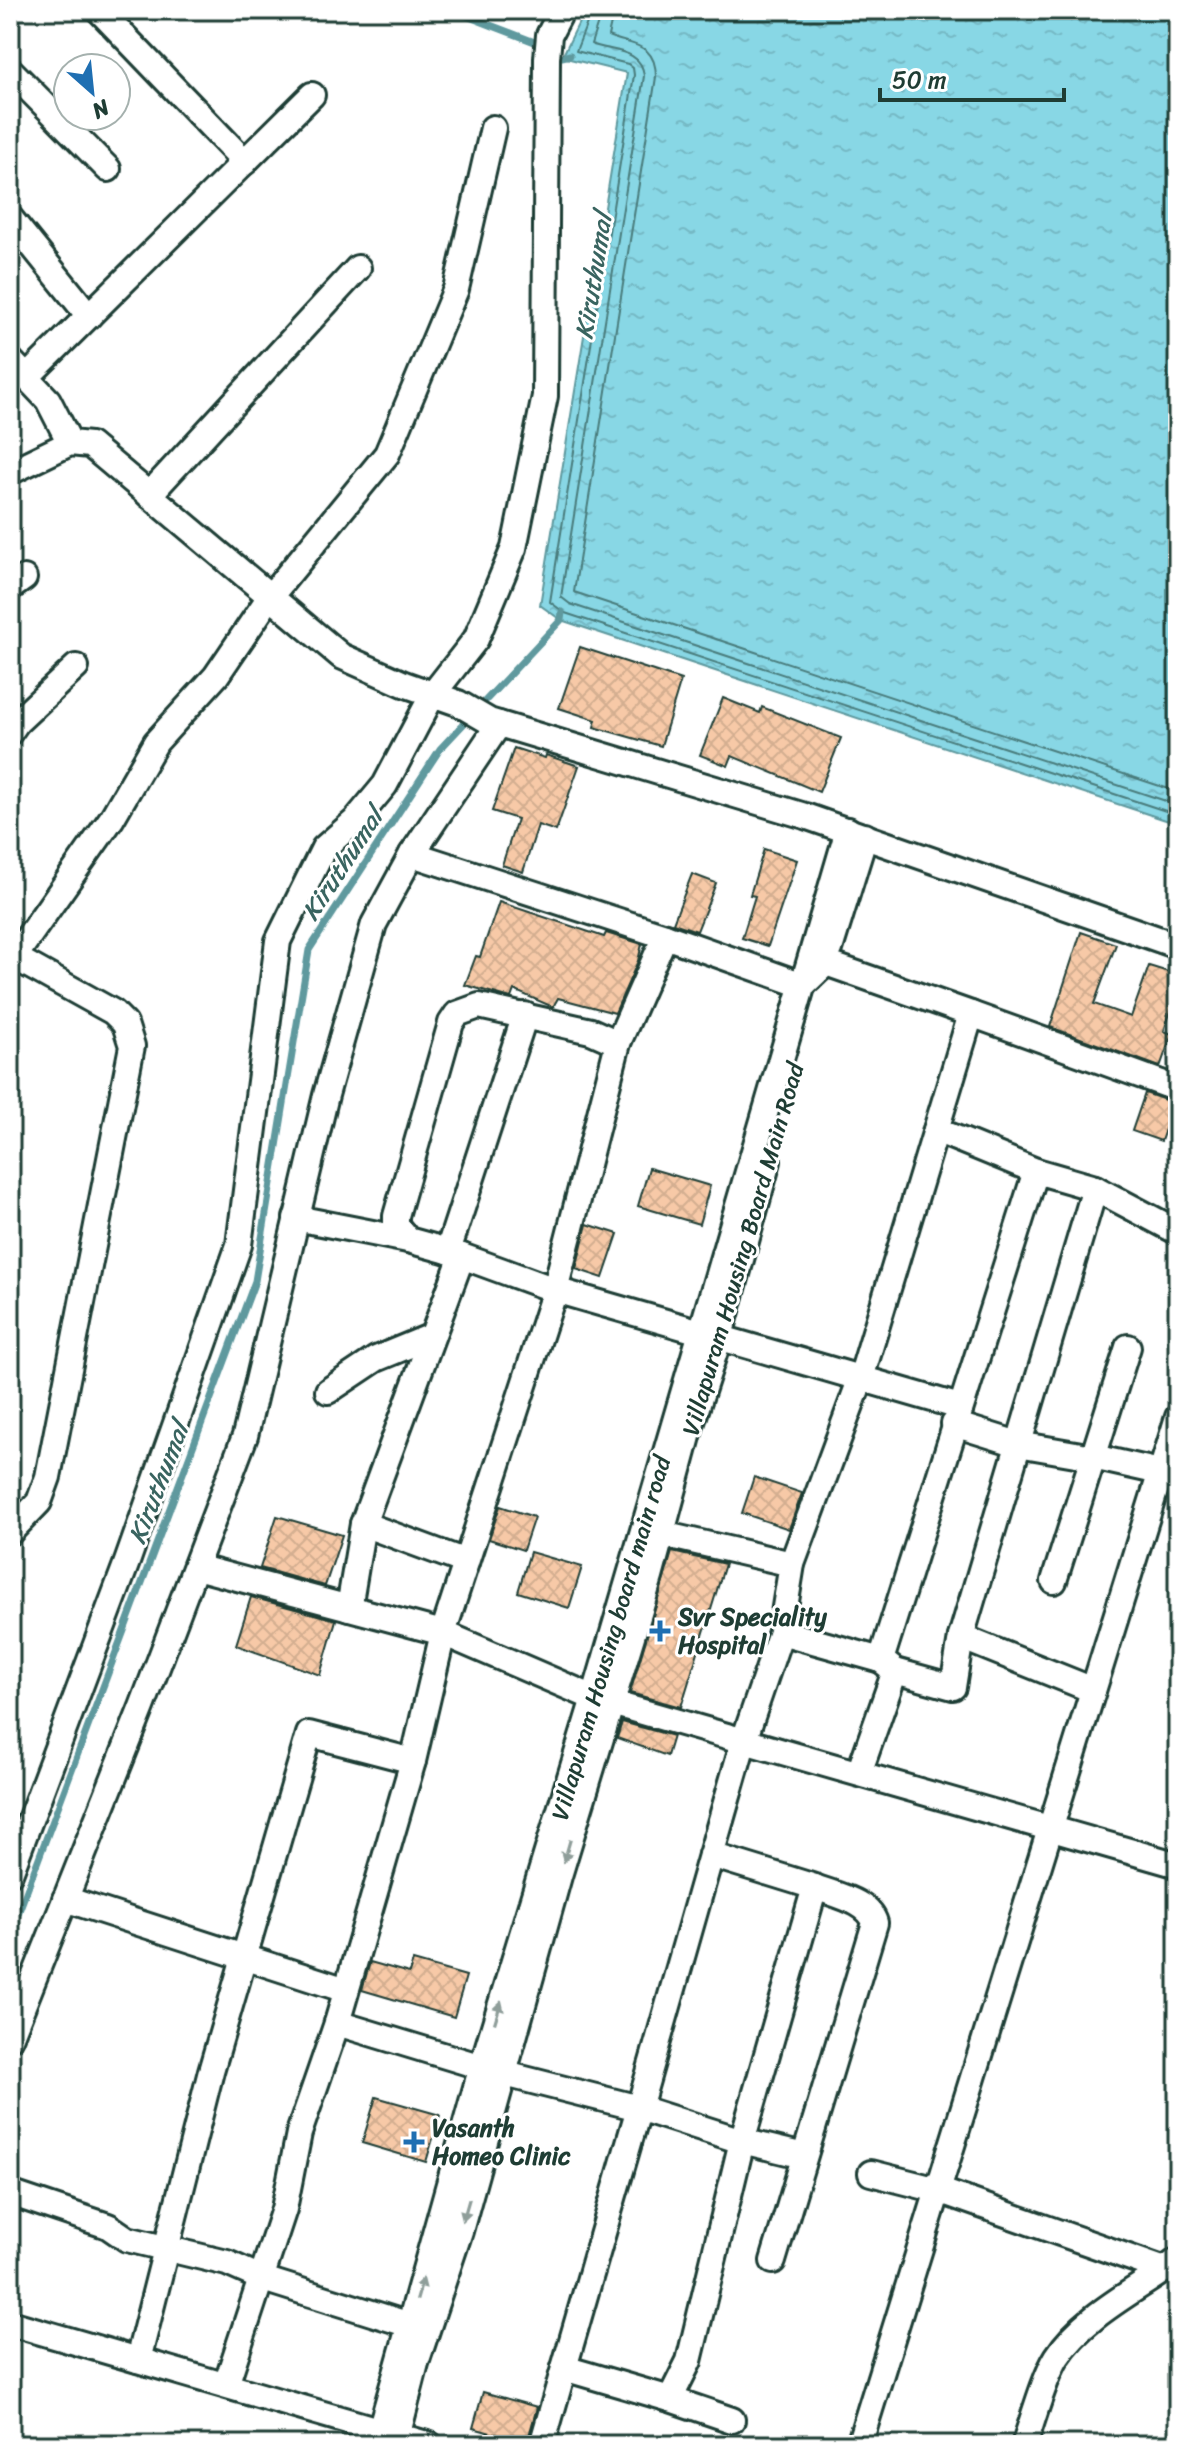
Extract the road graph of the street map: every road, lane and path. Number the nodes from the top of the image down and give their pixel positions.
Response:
1 (99, 10) edge
2 (555, 25) edge
3 (10, 70) edge
4 (312, 95) dead end
5 (493, 128) dead end
6 (245, 162) junction
7 (108, 169) dead end
8 (10, 218) edge
9 (358, 268) dead end
10 (89, 316) junction
11 (19, 368) edge
12 (70, 443) junction
13 (10, 472) edge
14 (149, 495) junction
15 (269, 598) junction
16 (76, 667) dead end
17 (433, 694) junction
18 (494, 723) junction
19 (10, 732) edge
20 (856, 833) junction
21 (412, 854) junction
22 (665, 936) junction
23 (1178, 946) edge
24 (15, 947) edge
25 (826, 963) junction
26 (803, 985) junction
27 (971, 1014) junction
28 (525, 1015) junction
29 (618, 1043) junction
30 (1178, 1089) edge
31 (936, 1130) junction
32 (1036, 1171) junction
33 (1095, 1188) junction
34 (296, 1218) junction
35 (1178, 1232) edge
36 (408, 1240) junction
37 (455, 1253) junction
38 (555, 1290) junction
39 (711, 1333) junction
40 (432, 1336) junction
41 (1128, 1347) dead end
42 (861, 1378) junction
43 (328, 1391) dead end
44 (957, 1415) junction
45 (1178, 1417) edge
46 (1018, 1444) junction
47 (1093, 1457) junction
48 (1170, 1474) edge
49 (363, 1524) junction
50 (10, 1532) edge
51 (662, 1534) junction
52 (466, 1562) junction
53 (792, 1564) junction
54 (196, 1567) junction
55 (1054, 1581) dead end
56 (349, 1608) junction
57 (781, 1632) junction
58 (443, 1633) junction
59 (961, 1637) junction
60 (888, 1665) junction
61 (1093, 1690) junction
62 (603, 1699) junction
63 (744, 1740) junction
64 (413, 1761) junction
65 (859, 1773) junction
66 (1050, 1828) junction
67 (711, 1855) junction
68 (1178, 1865) edge
69 (10, 1873) edge
70 (815, 1887) junction
71 (65, 1899) junction
72 (245, 1956) junction
73 (346, 1990) junction
74 (337, 2023) junction
75 (10, 2038) edge
76 (494, 2070) junction
77 (639, 2108) junction
78 (742, 2141) junction
79 (804, 2156) junction
80 (871, 2173) dead end
81 (938, 2190) junction
82 (10, 2193) edge
83 (167, 2247) junction
84 (773, 2261) dead end
85 (1171, 2265) edge
86 (263, 2279) junction
87 (10, 2323) edge
88 (410, 2325) junction
89 (138, 2360) junction
90 (564, 2368) junction
91 (226, 2385) junction
92 (670, 2399) junction
93 (732, 2420) dead end
94 (387, 2439) edge
95 (430, 2445) edge
96 (542, 2445) edge
97 (859, 2445) edge
98 (1024, 2445) edge

1 - 6 street
2 - 17 street
3 - 7 street
4 - 6 street
5 - 15 street
6 - 10 street
8 - 10 street
9 - 14 street
10 - 11 street
11 - 12 street
12 - 13 street
12 - 14 street
14 - 15 street
15 - 17 street
15 - 24 street
16 - 19 street
17 - 18 street
17 - 69 street
18 - 20 street
18 - 21 street
20 - 23 street
20 - 25 street, Villapuram Housing Board Main Road
20 - 26 street, Villapuram Housing board main road
21 - 22 street
21 - 34 street
22 - 26 street
22 - 29 street
24 - 50 street
25 - 26 street
25 - 27 street
25 - 39 street, Villapuram Housing Board Main Road
26 - 39 street, Villapuram Housing board main road
27 - 30 street
27 - 31 street
28 - 29 street
28 - 36 street
28 - 37 street
29 - 38 street
31 - 32 street
31 - 42 street
32 - 33 street
32 - 44 street
33 - 35 street
33 - 46 street
34 - 36 street
34 - 54 street
36 - 37 street
37 - 38 street
37 - 40 street
38 - 39 street
38 - 52 street
39 - 42 street
39 - 51 street, Villapuram Housing Board Main Road
39 - 62 street, Villapuram Housing board main road
40 - 43 street
40 - 49 street
41 - 47 street
42 - 44 street
42 - 53 street
44 - 46 street
44 - 60 street
45 - 48 street
46 - 47 street
46 - 59 street
47 - 48 street
47 - 55 street
48 - 61 street
49 - 52 street
49 - 56 street
51 - 53 street
51 - 62 street, Villapuram Housing Board Main Road
52 - 58 street
53 - 57 street
54 - 56 street
54 - 71 street
56 - 58 street
57 - 60 street
57 - 63 street
58 - 62 street
58 - 64 street
59 - 60 street
59 - 61 street
60 - 65 street
61 - 66 street
62 - 63 street
62 - 76 street, Villapuram Housing board main road
63 - 65 street
63 - 67 street
64 - 72 street
64 - 73 street
65 - 66 street
66 - 68 street
66 - 81 street
67 - 70 street
67 - 77 street
70 - 78 street
70 - 79 street
71 - 72 street
71 - 75 street
72 - 73 street
72 - 83 street
73 - 74 street
74 - 76 street
74 - 86 street
76 - 77 street
88 -> 76 street, Villapuram Housing board main road
76 -> 94 street
77 - 78 street
77 - 90 street
78 - 79 street
78 - 92 street
79 - 84 street
80 - 81 street
81 - 85 street
81 - 97 street
82 - 83 street
83 - 86 street
83 - 89 street
85 - 98 street
86 - 88 street
86 - 91 street
87 - 89 street
88 - 94 street, Villapuram Housing board main road
89 - 91 street
90 - 92 street
90 - 96 street
91 - 94 street
92 - 93 street
94 - 95 street

